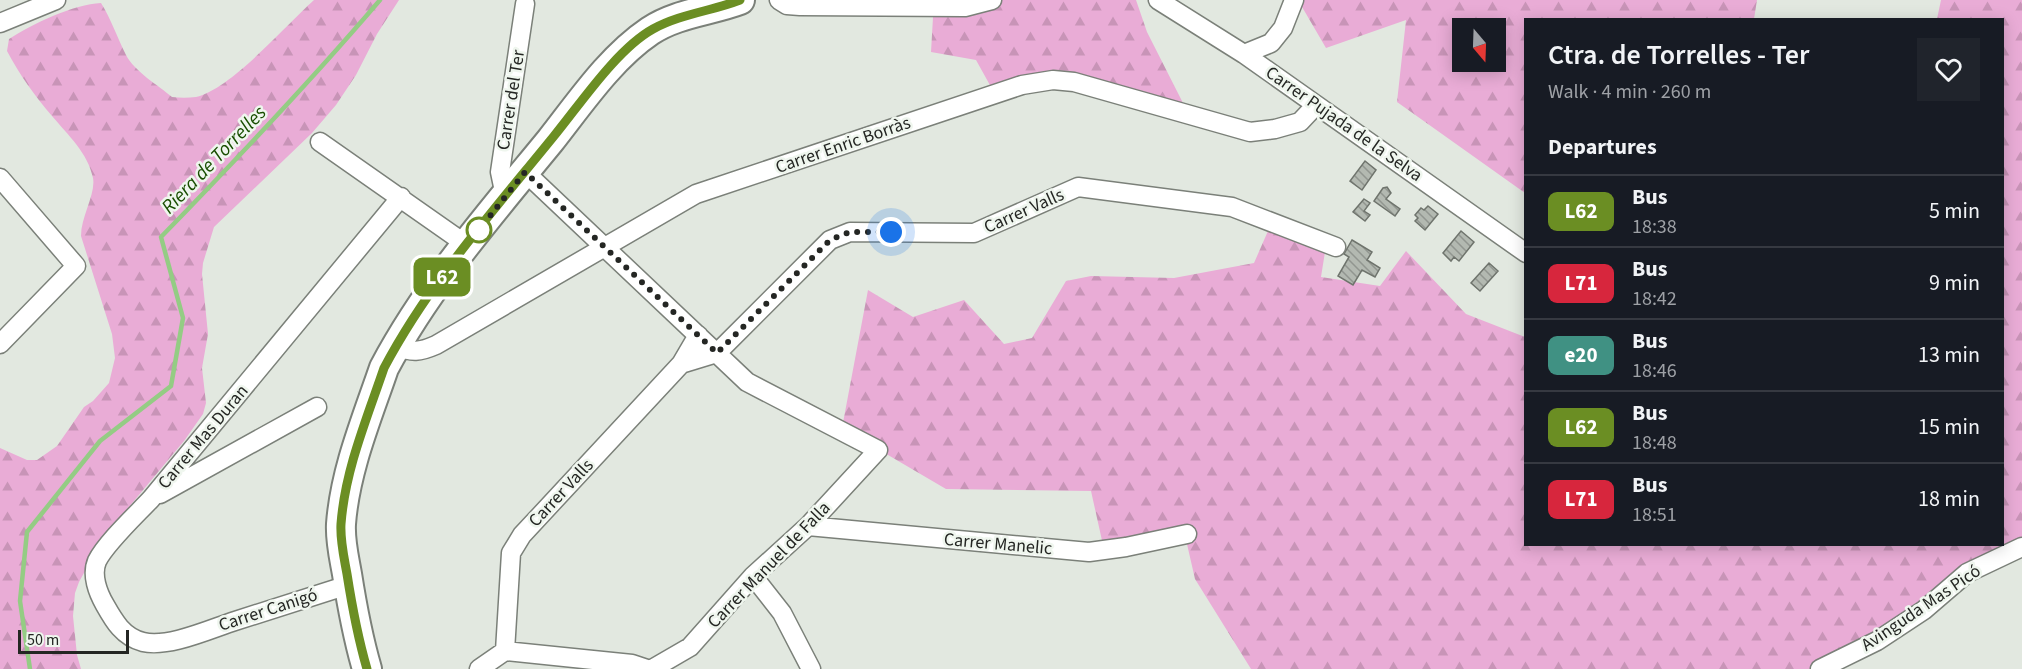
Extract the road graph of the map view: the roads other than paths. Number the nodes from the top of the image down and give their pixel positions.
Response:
1 (56, 0) edge
2 (740, 0) edge
3 (779, 0) edge
4 (992, 0) edge
5 (1158, 0) edge
6 (1294, 0) edge
7 (525, 4) dead end
8 (0, 23) edge
9 (1244, 54) junction
10 (1316, 105) junction
11 (320, 142) dead end
12 (525, 172) junction
13 (0, 178) edge
14 (505, 196) junction
15 (401, 197) junction
16 (467, 245) junction
17 (606, 247) junction
18 (1336, 247) dead end
19 (1524, 252) edge
20 (698, 335) junction
21 (0, 344) edge
22 (396, 346) junction
23 (717, 353) junction
24 (681, 364) junction
25 (317, 407) dead end
26 (151, 499) junction
27 (808, 526) junction
28 (1187, 534) dead end
29 (2022, 547) edge
30 (753, 576) junction
31 (348, 585) junction
32 (188, 636) joint
33 (505, 651) junction
34 (367, 669) edge
35 (479, 669) edge
36 (649, 669) edge
37 (811, 669) edge
38 (1820, 669) edge

1 - 8 street
2 - 12 main road
3 - 4 street
5 - 9 street, Carrer Pujada de la Selva
6 - 9 street
7 - 14 street, Carrer del Ter
9 - 10 street, Carrer Pujada de la Selva
10 - 17 street, Carrer Enric Borràs
10 - 19 street, Carrer Pujada de la Selva
11 - 15 street
12 - 14 main road
12 - 17 street
13 - 21 street
14 - 16 main road
15 - 16 street
15 - 26 street, Carrer Mas Duran
16 - 22 main road
17 - 20 street
17 - 22 street, Carrer Enric Borràs
18 - 23 street, Carrer Valls
20 - 23 street
20 - 24 street, Carrer Valls
22 - 31 main road
23 - 24 street, Carrer Valls
23 - 27 street, Carrer Manuel de Falla
24 - 33 street, Carrer Valls
25 - 26 street
26 - 32 street, Carrer Mas Duran
27 - 28 street, Carrer Manelic
27 - 30 street, Carrer Manuel de Falla
29 - 38 street, Avinguda Mas Picó
30 - 36 street, Carrer Manuel de Falla
30 - 37 street
31 - 32 street, Carrer Canigó
31 - 34 main road
33 - 35 street
33 - 36 street

